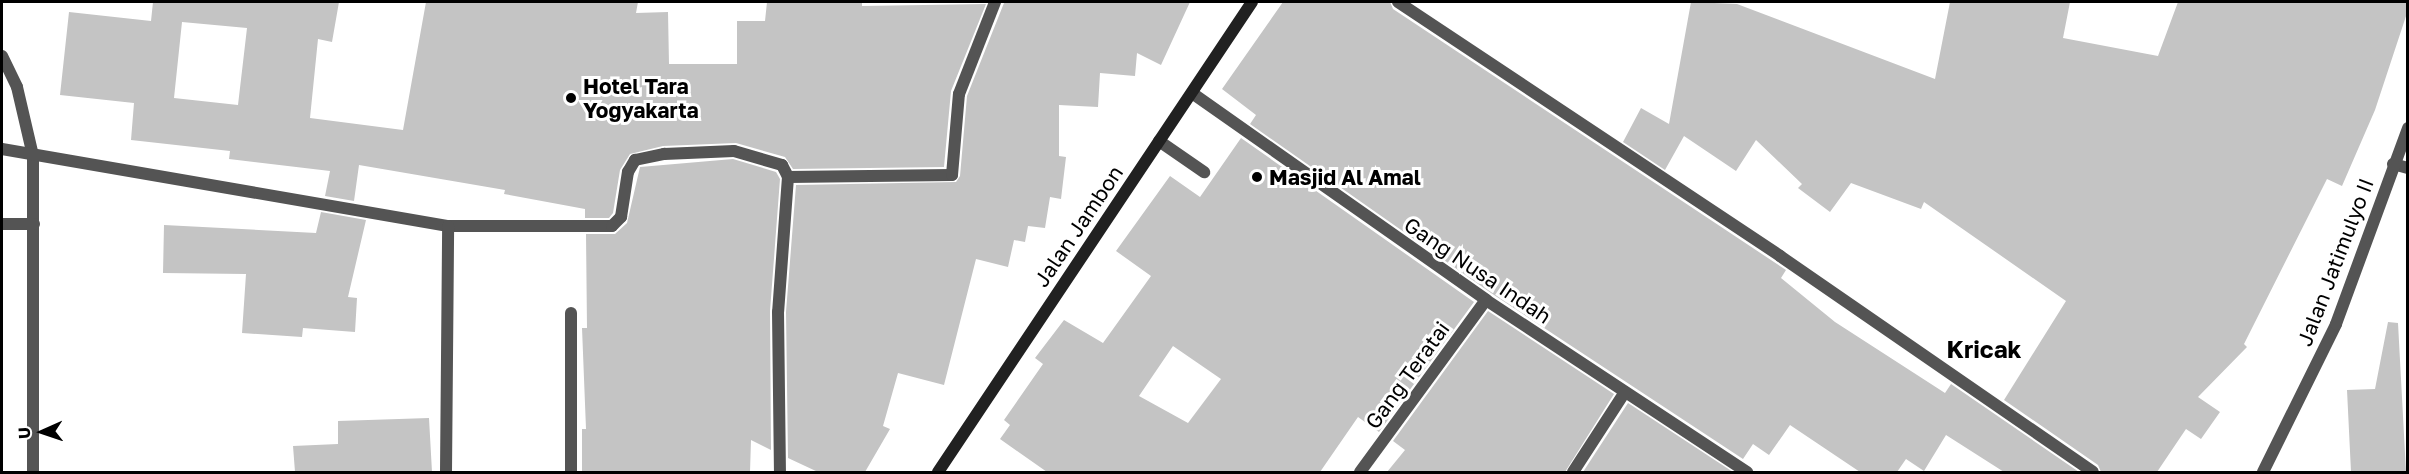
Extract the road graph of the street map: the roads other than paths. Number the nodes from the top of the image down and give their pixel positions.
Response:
1 (995, 2) edge
2 (1252, 2) edge
3 (1398, 2) edge
4 (2, 56) edge
5 (1192, 93) junction
6 (2408, 128) edge
7 (1159, 141) junction
8 (2, 149) edge
9 (33, 156) junction
10 (2393, 164) junction
11 (2408, 168) edge
12 (1204, 172) dead end
13 (788, 177) junction
14 (2, 224) edge
15 (34, 224) junction
16 (448, 226) junction
17 (1486, 300) junction
18 (571, 313) dead end
19 (1625, 392) junction
20 (33, 472) edge
21 (446, 472) edge
22 (571, 472) edge
23 (780, 472) edge
24 (939, 472) edge
25 (1360, 472) edge
26 (1573, 472) edge
27 (1747, 472) edge
28 (2093, 472) edge
29 (2263, 472) edge

1 - 13 street
2 - 5 main road, Jalan Jambon
3 - 28 street
4 - 9 street
5 - 7 main road, Jalan Jambon
5 - 17 street, Gang Nusa Indah
6 - 10 street, Jalan Jatimulyo II
7 - 12 street
7 - 24 main road, Jalan Jambon
8 - 9 street
9 - 15 street
9 - 16 street
10 - 11 street
10 - 29 street, Jalan Jatimulyo II
13 - 16 street
13 - 23 street
14 - 15 street
15 - 20 street
16 - 21 street
17 - 19 street, Gang Nusa Indah
17 - 25 street, Gang Teratai
18 - 22 street
19 - 26 street
19 - 27 street, Gang Nusa Indah

